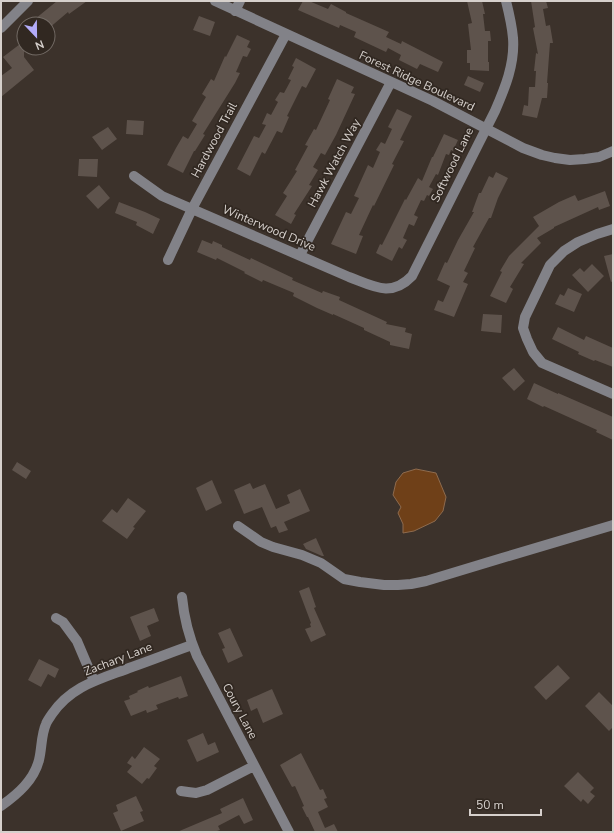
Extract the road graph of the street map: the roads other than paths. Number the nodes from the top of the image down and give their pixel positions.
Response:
1 (28, 1) edge
2 (215, 1) edge
3 (240, 1) edge
4 (506, 1) edge
5 (235, 11) junction
6 (1, 28) edge
7 (286, 34) junction
8 (391, 82) junction
9 (486, 128) junction
10 (613, 152) edge
11 (134, 176) dead end
12 (192, 209) junction
13 (613, 229) edge
14 (300, 255) junction
15 (168, 260) dead end
16 (400, 286) joint
17 (613, 394) edge
18 (613, 525) edge
19 (238, 526) dead end
20 (182, 597) dead end
21 (56, 618) dead end
22 (192, 645) junction
23 (94, 681) junction
24 (254, 766) junction
25 (181, 791) dead end
26 (1, 806) edge
27 (289, 832) edge

1 - 6 street
2 - 5 street, Forest Ridge Boulevard
3 - 5 street
4 - 9 street, Softwood Lane
5 - 7 street, Forest Ridge Boulevard
7 - 8 street, Forest Ridge Boulevard
7 - 12 street, Hardwood Trail
8 - 9 street, Forest Ridge Boulevard
8 - 14 street, Hawk Watch Way
9 - 10 street, Forest Ridge Boulevard
9 - 16 street, Softwood Lane
11 - 12 street, Winterwood Drive
12 - 14 street, Winterwood Drive
12 - 15 street, Hardwood Trail
13 - 17 street
14 - 16 street, Winterwood Drive
18 - 19 street
20 - 22 street, Coury Lane
21 - 23 street
22 - 23 street, Zachary Lane
22 - 24 street, Coury Lane
23 - 26 street, Zachary Lane
24 - 25 street
24 - 27 street, Coury Lane

